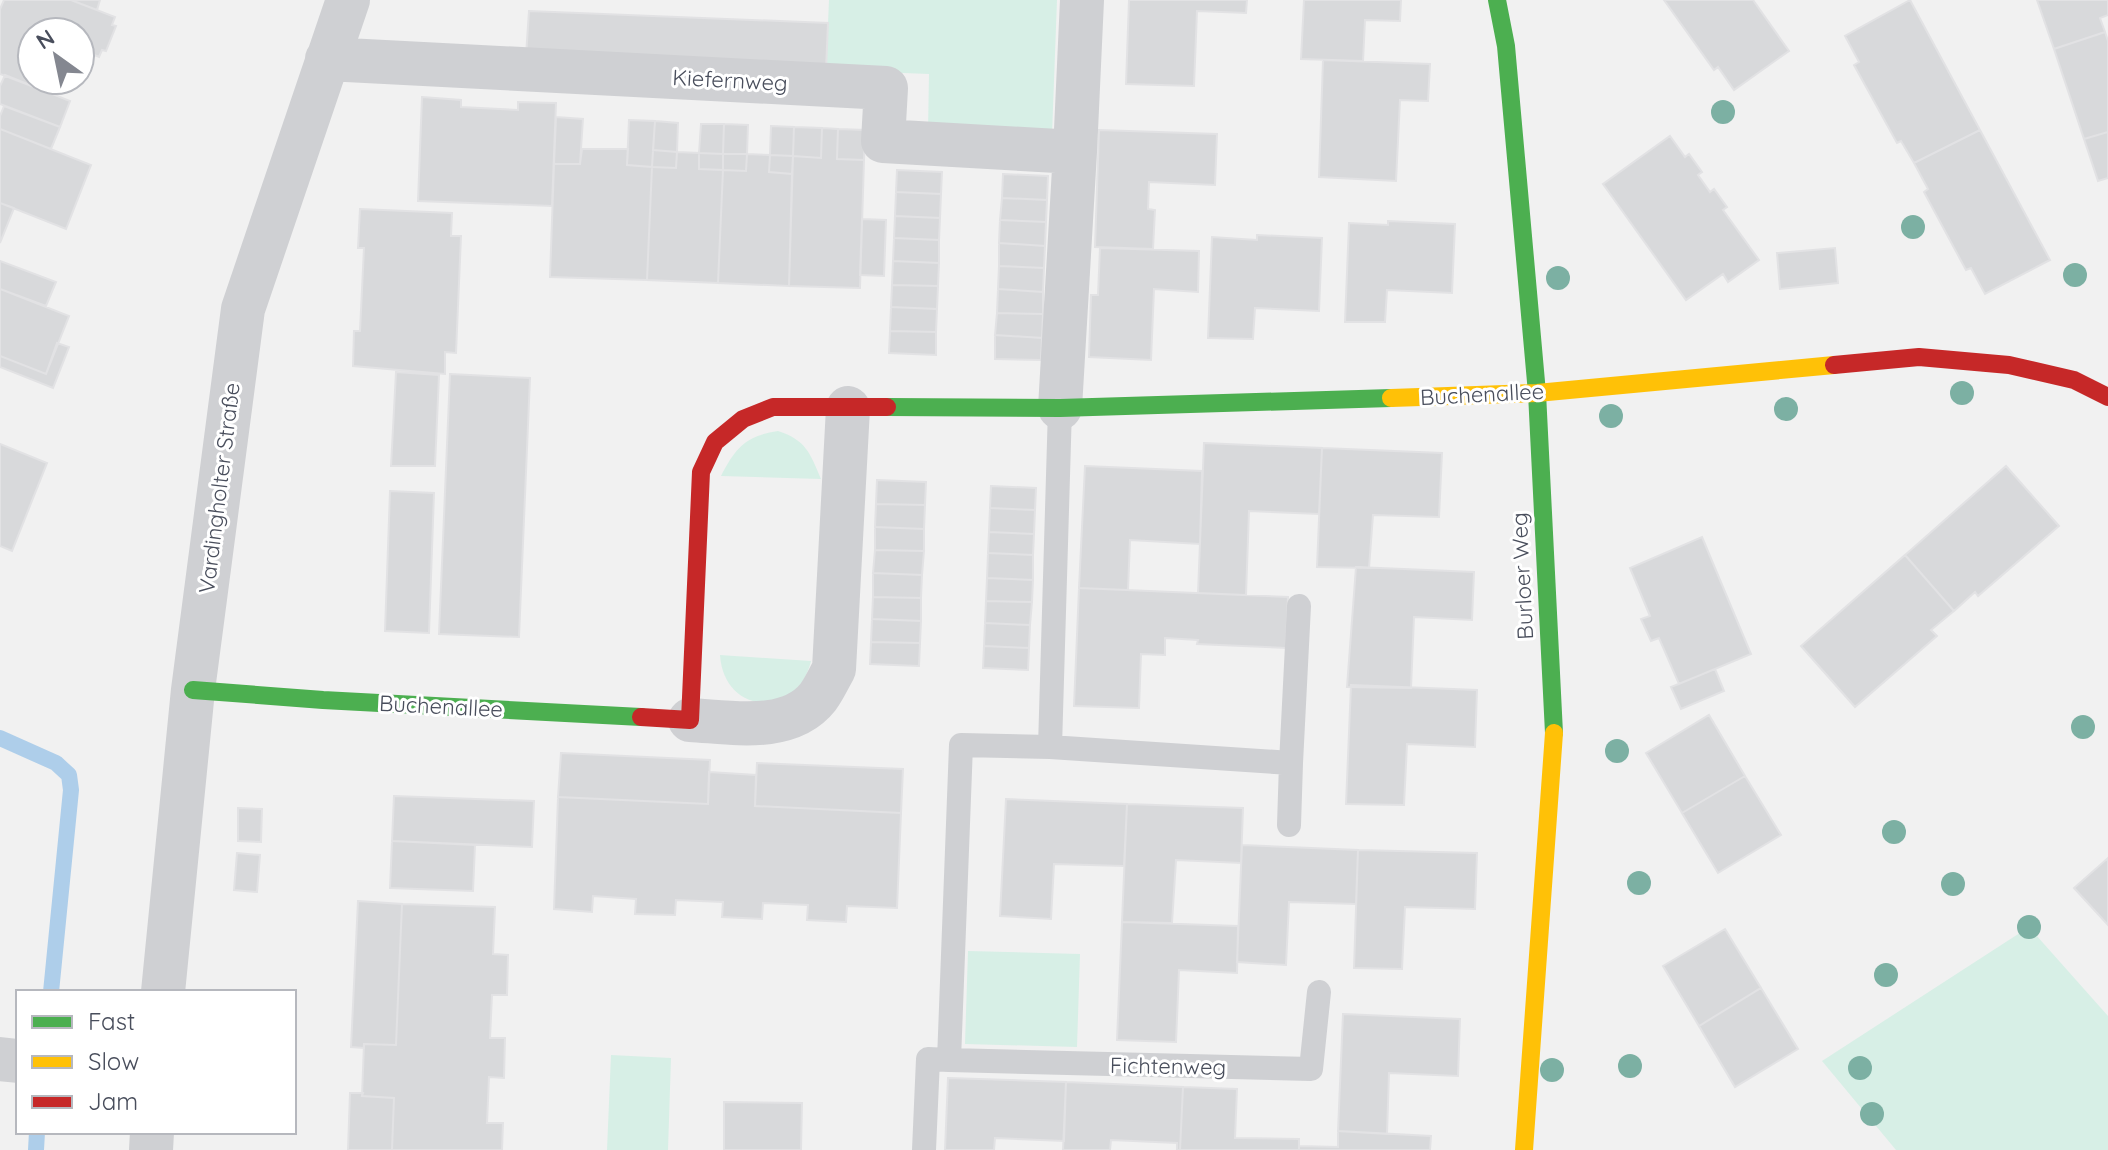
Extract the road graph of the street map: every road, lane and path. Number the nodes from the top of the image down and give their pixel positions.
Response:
1 (348, 0) edge
2 (1082, 0) edge
3 (1497, 0) edge
4 (327, 59) junction
5 (1075, 152) junction
6 (1537, 393) junction
7 (2108, 397) edge
8 (848, 408) junction
9 (1060, 408) junction
10 (1299, 606) dead end
11 (193, 690) junction
12 (690, 720) junction
13 (1050, 747) junction
14 (1291, 763) junction
15 (1289, 825) dead end
16 (163, 990) edge
17 (1319, 992) dead end
18 (949, 1060) junction
19 (924, 1150) edge
20 (1524, 1150) edge

1 - 4 street, Vardingholter Straße
2 - 5 street
3 - 6 street, Burloer Weg
4 - 5 street, Kiefernweg
4 - 11 street, Vardingholter Straße
5 - 9 street
6 - 7 street, Buchenallee
6 - 9 street, Buchenallee
6 - 20 street, Burloer Weg
8 - 9 street, Buchenallee
8 - 12 street, Buchenallee
8 - 12 street, Buchenallee
9 - 13 lane
10 - 14 lane
11 - 12 street, Buchenallee
11 - 16 street, Vardingholter Straße
13 - 14 lane
13 - 18 lane
14 - 15 lane
17 - 18 lane, Fichtenweg
18 - 19 lane

